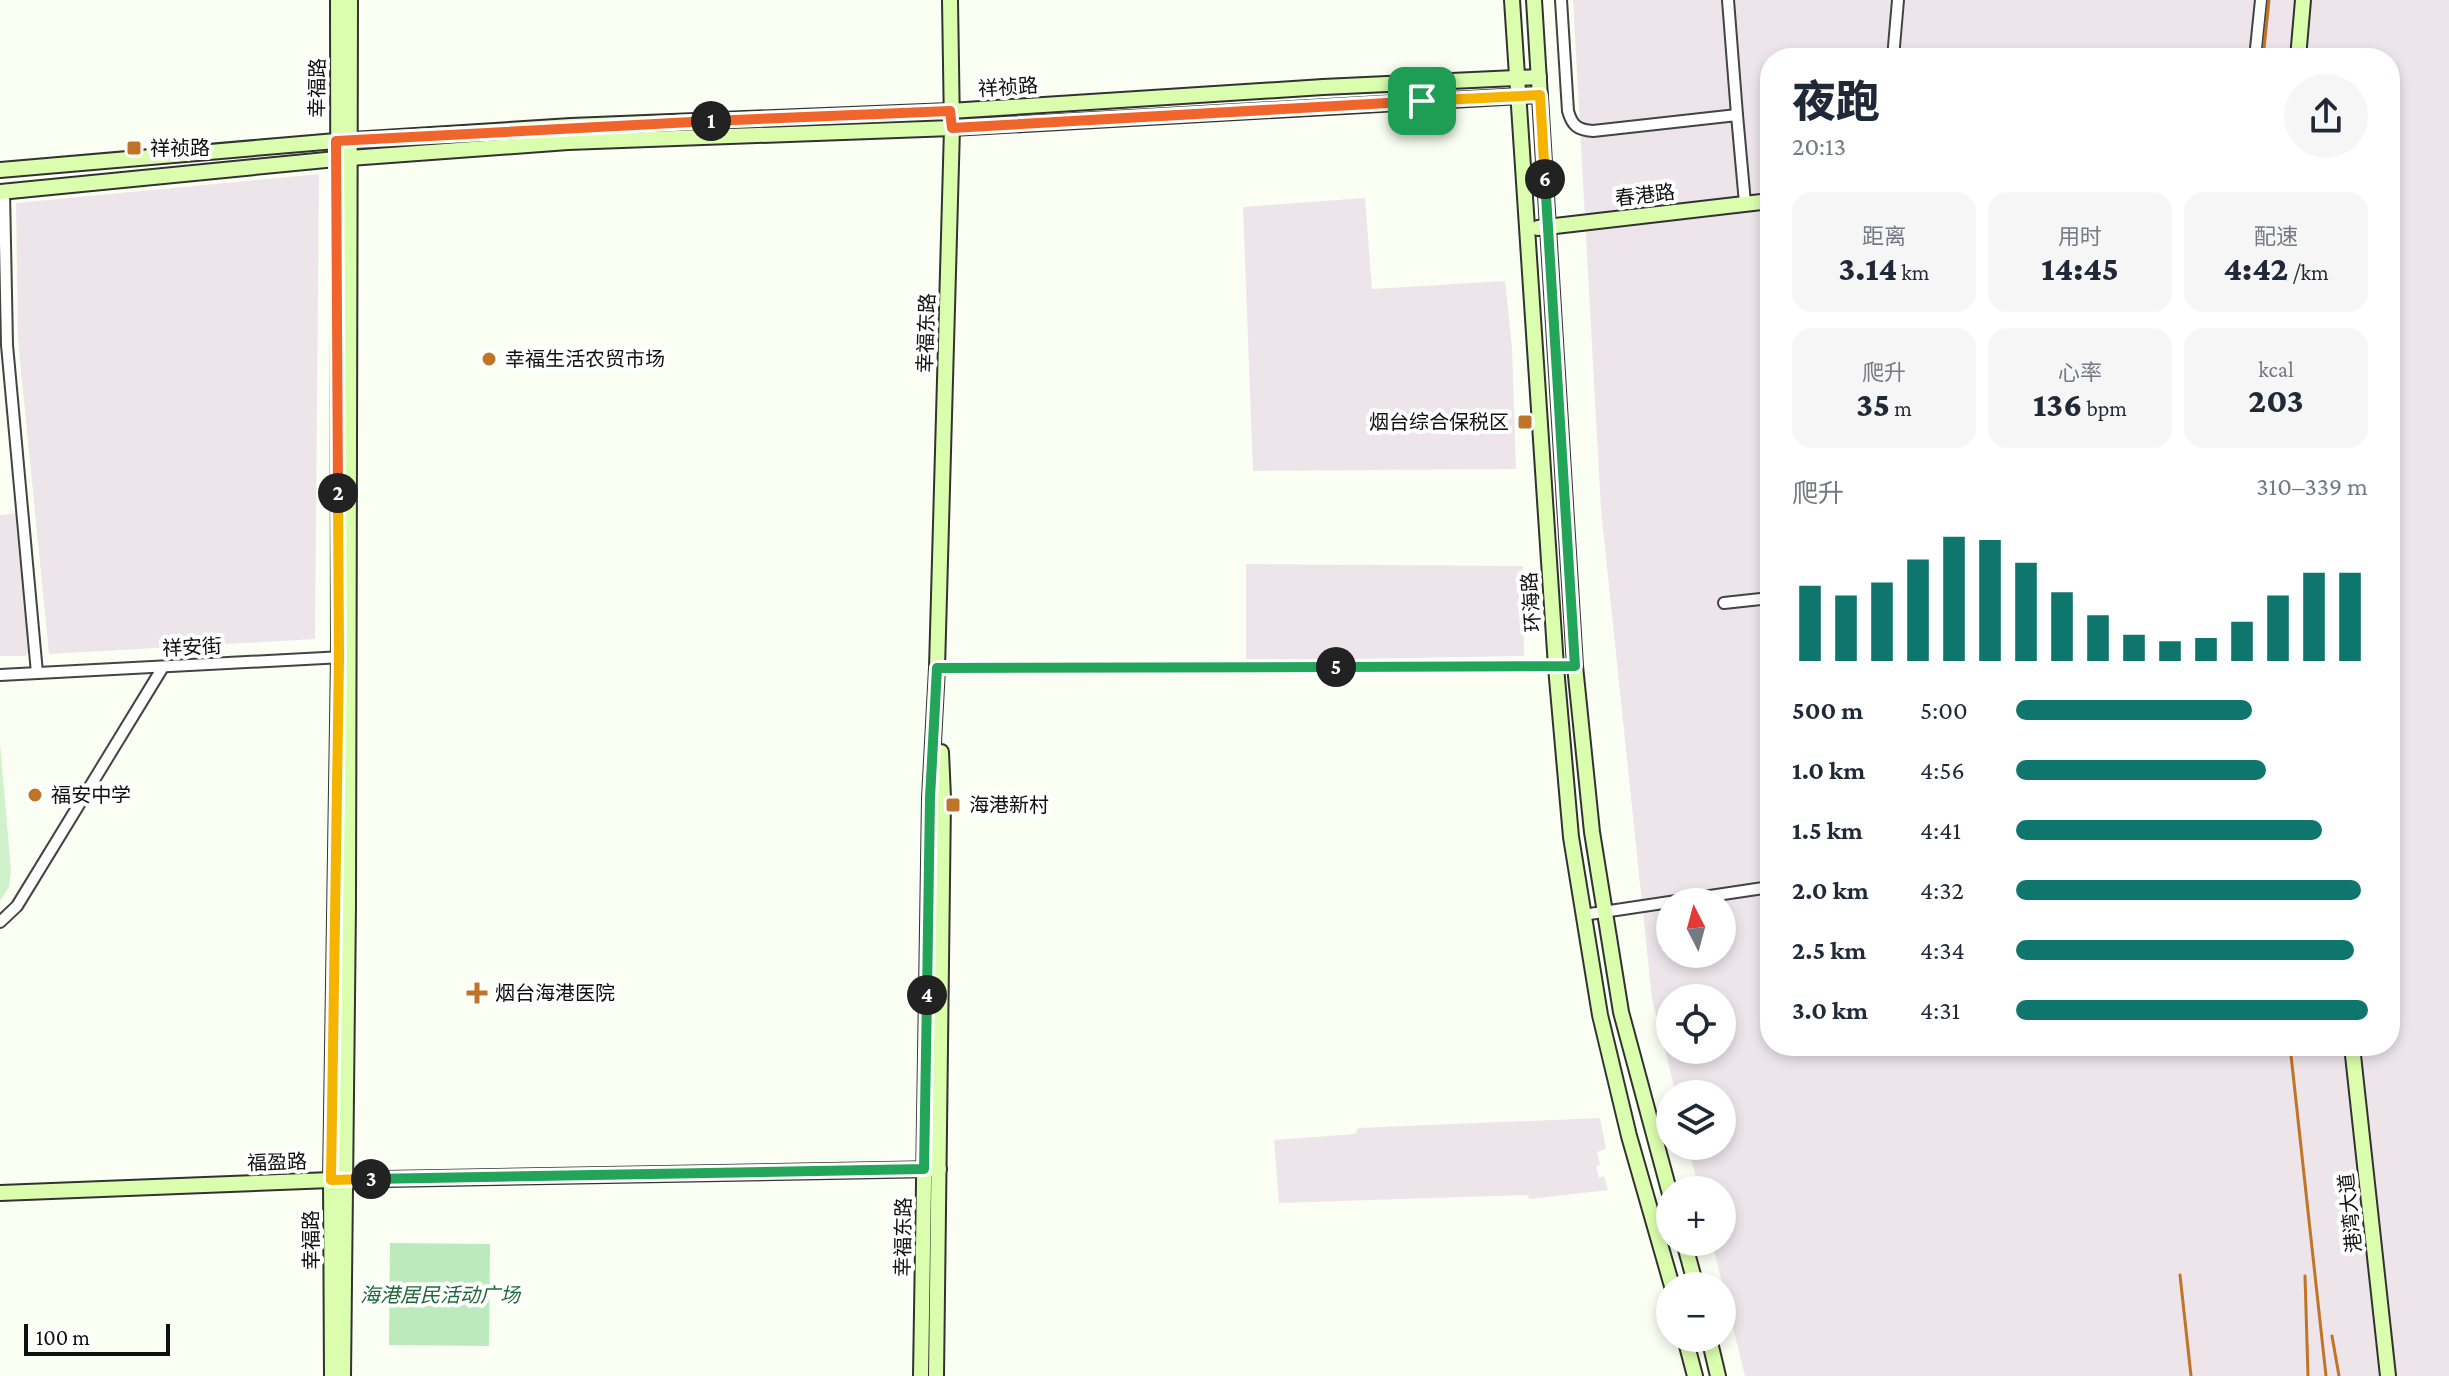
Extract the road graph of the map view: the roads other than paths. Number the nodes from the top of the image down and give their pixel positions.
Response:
1 (338, 0) edge
2 (350, 0) edge
3 (950, 0) edge
4 (1512, 0) edge
5 (1534, 0) edge
6 (1561, 0) edge
7 (1728, 0) edge
8 (1898, 0) edge
9 (2261, 0) edge
10 (2303, 0) edge
11 (1894, 48) edge
12 (2256, 48) edge
13 (2299, 48) edge
14 (1539, 77) junction
15 (1518, 79) junction
16 (1540, 95) junction
17 (1518, 96) junction
18 (950, 111) junction
19 (1737, 115) junction
20 (952, 128) junction
21 (343, 141) junction
22 (343, 159) junction
23 (0, 170) edge
24 (2, 192) edge
25 (1760, 202) edge
26 (1745, 203) junction
27 (1547, 227) junction
28 (1526, 229) junction
29 (1760, 599) edge
30 (1724, 603) dead end
31 (344, 657) junction
32 (1575, 666) junction
33 (163, 667) junction
34 (1556, 667) junction
35 (937, 668) junction
36 (37, 673) junction
37 (0, 675) edge
38 (1760, 888) edge
39 (1605, 910) junction
40 (1583, 915) junction
41 (0, 922) edge
42 (2353, 1056) edge
43 (931, 1169) junction
44 (1665, 1176) edge
45 (337, 1180) junction
46 (0, 1193) edge
47 (1668, 1272) edge
48 (1689, 1352) edge
49 (1712, 1352) edge
50 (332, 1376) edge
51 (343, 1376) edge
52 (921, 1376) edge
53 (936, 1376) edge
54 (1695, 1376) edge
55 (1718, 1376) edge
56 (2388, 1376) edge

1 - 21 street, 幸福路
2 - 21 street, 幸福路
3 - 18 street, 幸福东路
4 - 15 street, 环海路
5 - 14 street, 环海路
6 - 19 street
7 - 19 street
8 - 11 street
9 - 12 street
10 - 13 street
14 - 15 street, 祥祯路
14 - 16 street, 环海路
15 - 17 street, 环海路
15 - 18 street, 祥祯路
16 - 17 street
16 - 27 street, 环海路
17 - 20 street
17 - 28 street, 环海路
18 - 20 street, 幸福东路
18 - 21 street, 祥祯路
19 - 26 street
20 - 22 street
20 - 35 street, 幸福东路
21 - 22 street, 幸福路
21 - 23 street, 祥祯路
22 - 24 street
22 - 31 street, 幸福路
24 - 36 street
25 - 26 street, 春港路
26 - 27 street, 春港路
27 - 28 street, 春港路
27 - 32 street, 环海路
28 - 34 street, 环海路
29 - 30 street
31 - 33 street, 祥安街
31 - 45 street, 幸福路
32 - 34 street
32 - 39 street, 环海路
33 - 36 street, 祥安街
33 - 41 street
34 - 35 street
34 - 40 street, 环海路
35 - 43 street, 幸福东路
36 - 37 street, 祥安街
38 - 39 street
39 - 40 street
39 - 44 street, 环海路
40 - 47 street, 环海路
42 - 56 street, 港湾大道
43 - 45 street, 福盈路
43 - 52 street, 幸福东路
43 - 53 street, 幸福东路
45 - 46 street, 福盈路
45 - 50 street, 幸福路
45 - 51 street, 幸福路
48 - 54 street
49 - 55 street

